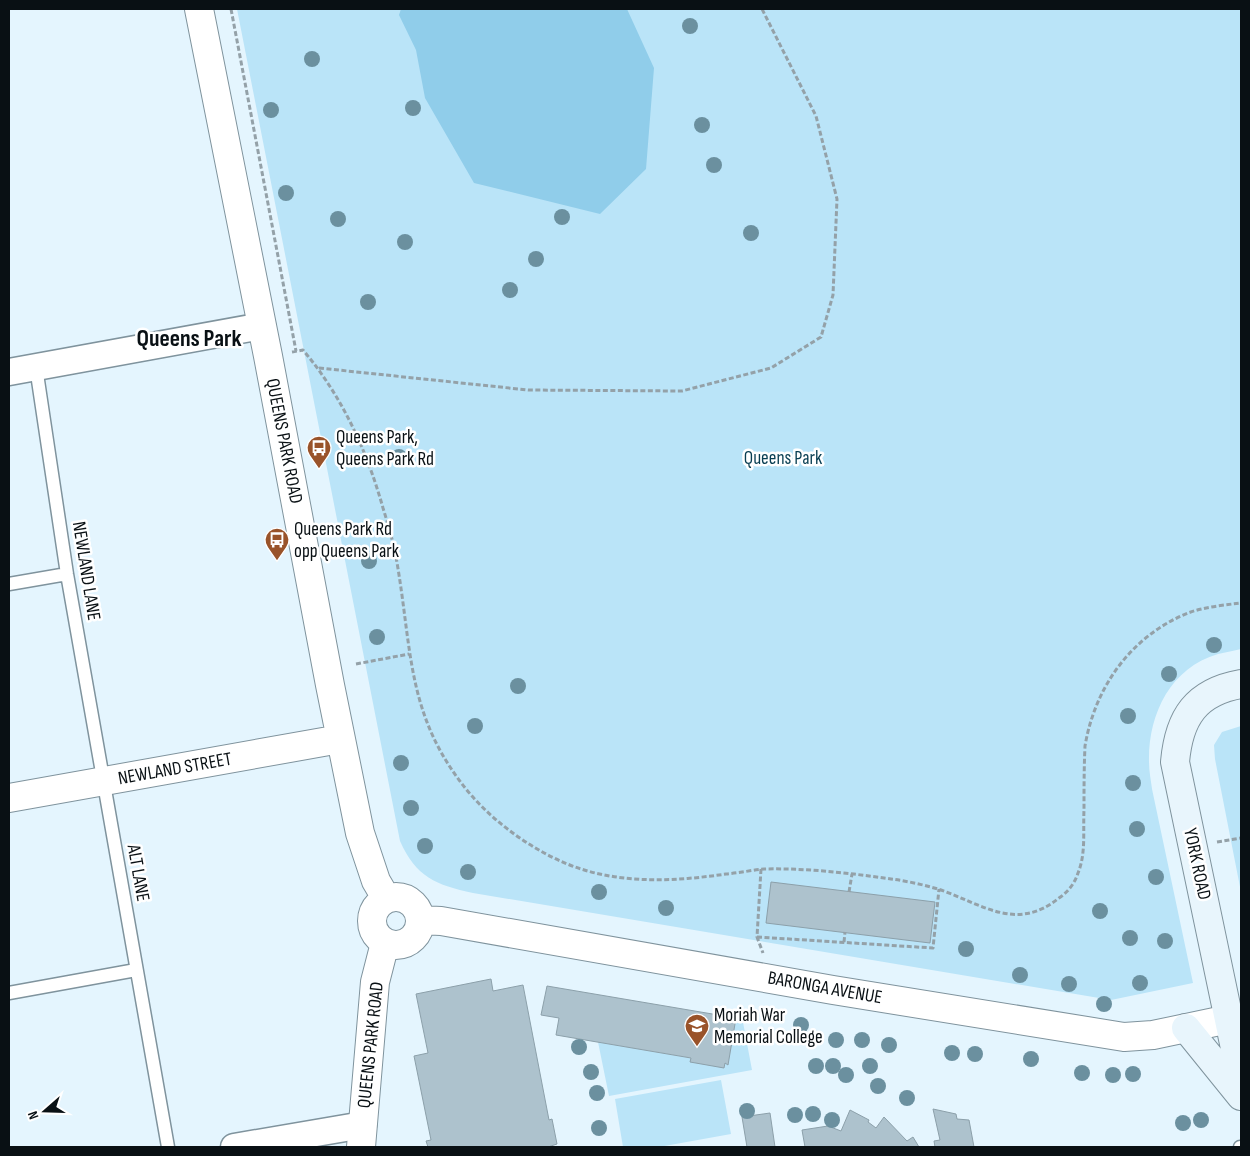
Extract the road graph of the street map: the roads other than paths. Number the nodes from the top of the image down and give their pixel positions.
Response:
1 (200, 9) edge
2 (262, 326) junction
3 (36, 367) junction
4 (9, 370) edge
5 (67, 574) junction
6 (9, 584) edge
7 (1241, 684) edge
8 (340, 739) junction
9 (103, 781) junction
10 (9, 798) edge
11 (386, 898) junction
12 (420, 920) junction
13 (385, 943) junction
14 (136, 970) junction
15 (9, 993) edge
16 (1230, 1020) junction
17 (1186, 1028) junction
18 (1241, 1077) edge
19 (1241, 1096) edge
20 (362, 1136) edge
21 (168, 1147) edge
22 (234, 1147) edge

1 - 2 street, QUEENS PARK ROAD
2 - 3 street
2 - 8 street, QUEENS PARK ROAD
3 - 4 street
3 - 5 lane, NEWLAND LANE
5 - 6 lane
5 - 9 lane, NEWLAND LANE
7 - 16 main road, YORK ROAD
8 - 9 street, NEWLAND STREET
8 - 11 street, QUEENS PARK ROAD
9 - 10 street, NEWLAND STREET
9 - 14 lane, ALT LANE
11 - 12 street
11 - 13 street
12 - 13 street
12 - 17 street, BARONGA AVENUE
13 - 20 street, QUEENS PARK ROAD
14 - 15 lane
14 - 21 lane, ALT LANE
16 - 17 street, BARONGA AVENUE
16 - 18 main road, YORK ROAD
17 - 19 main road
20 - 22 street

